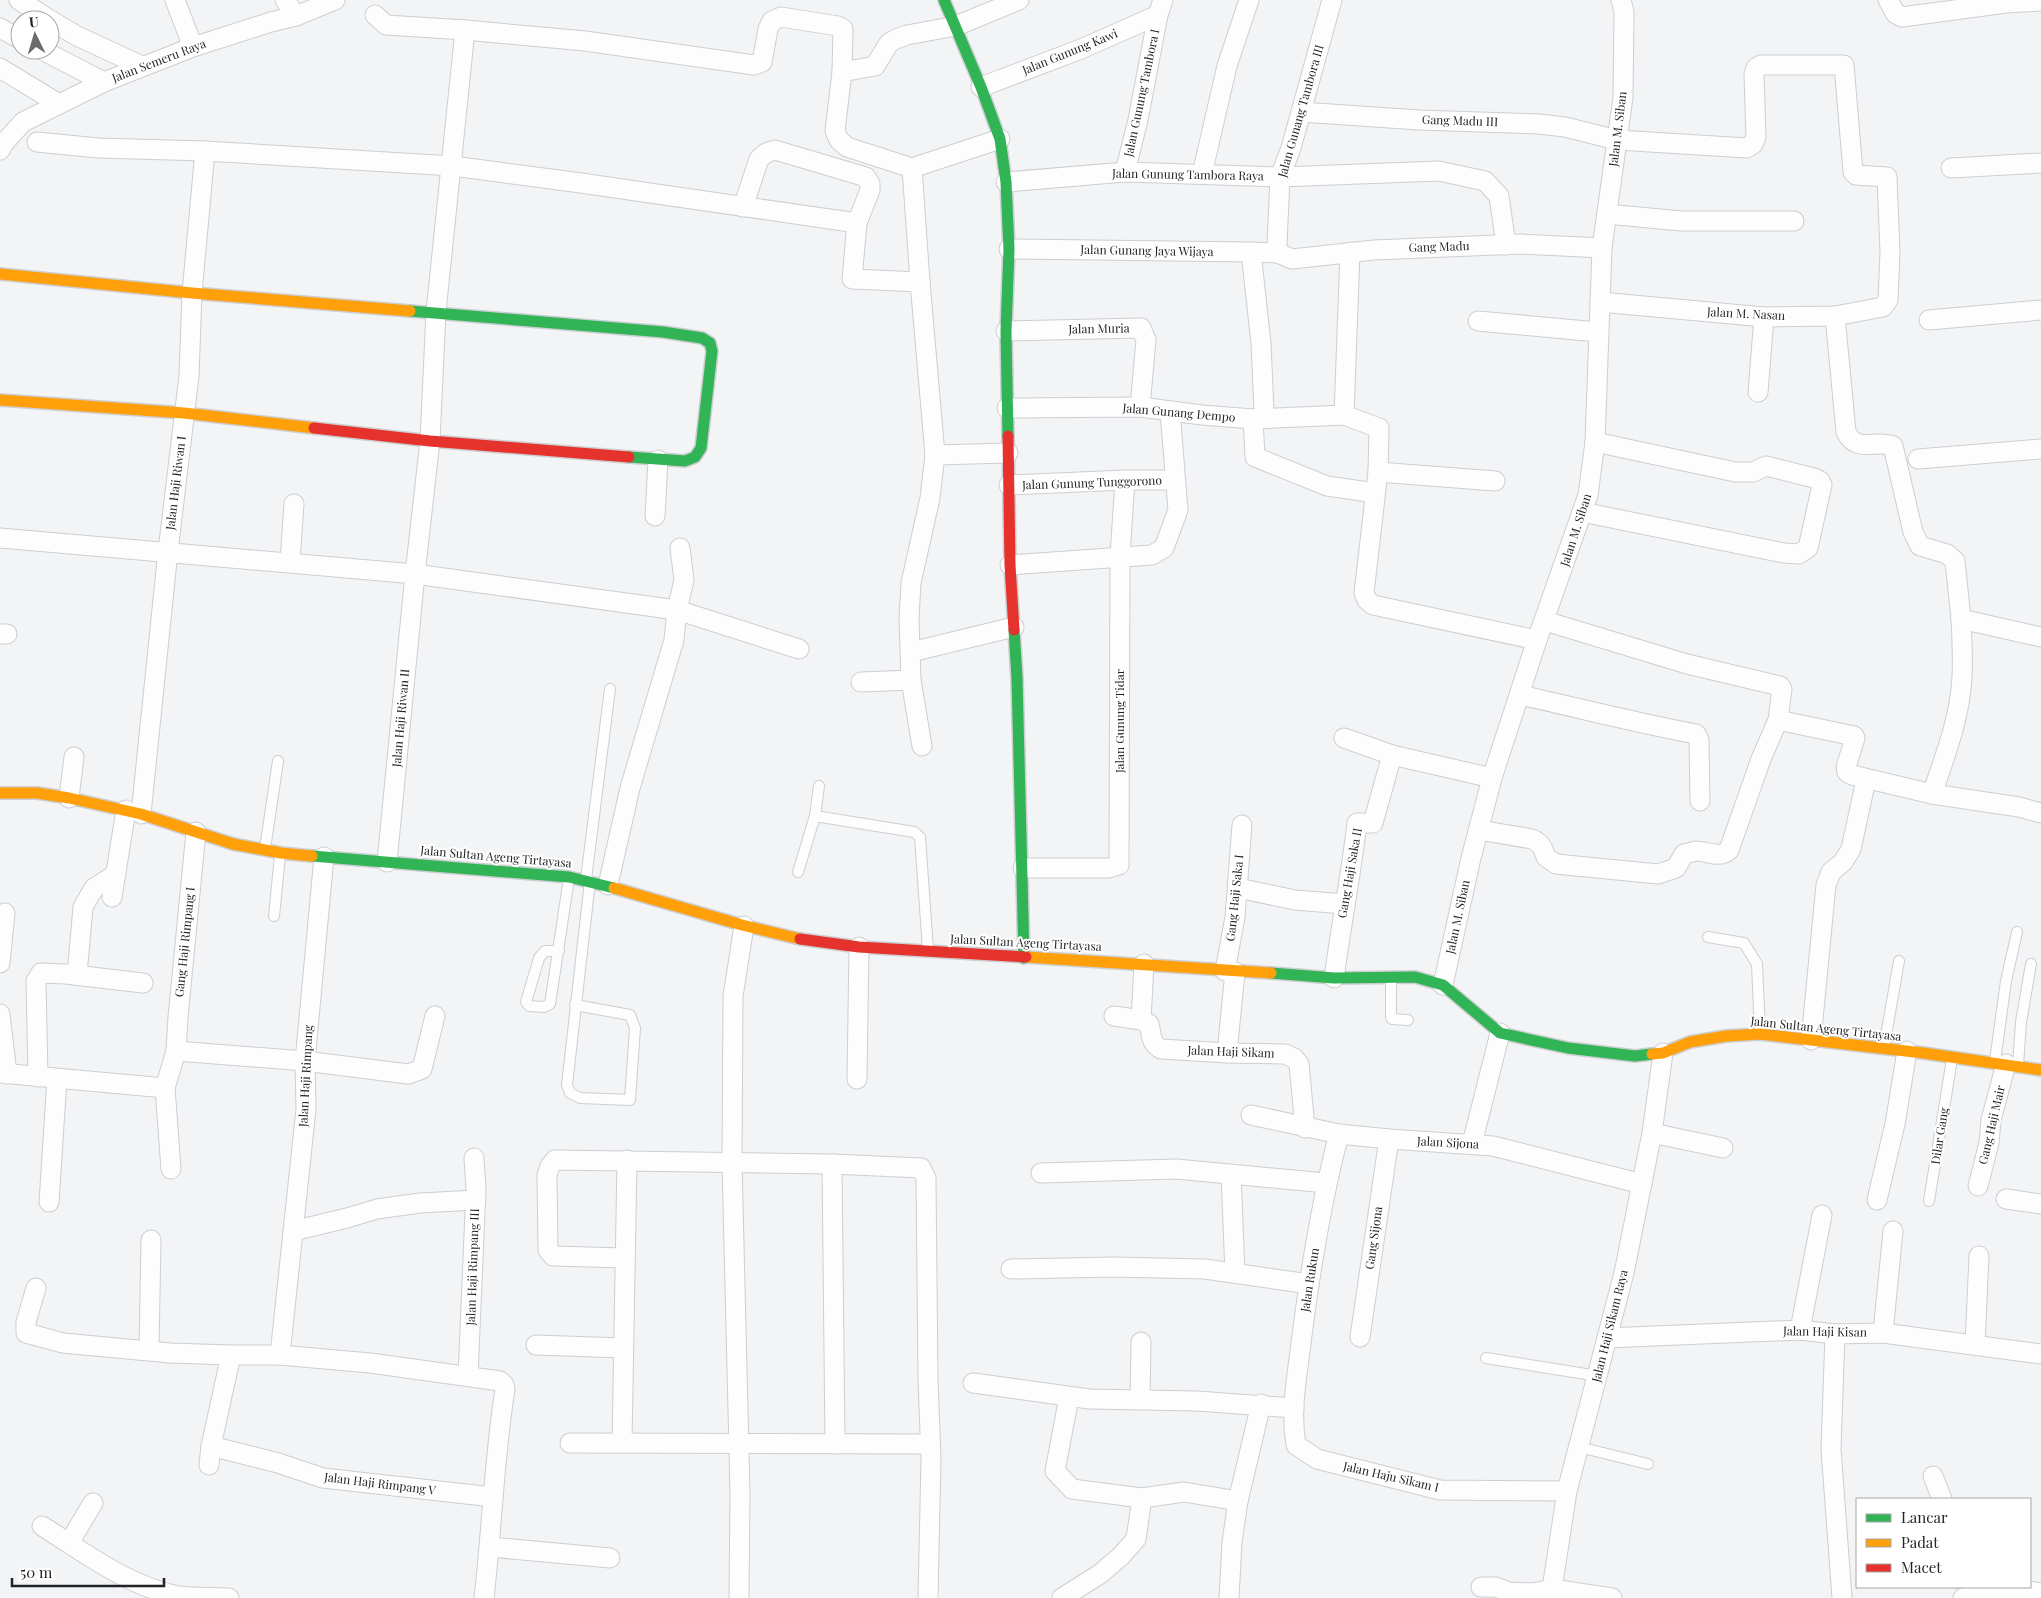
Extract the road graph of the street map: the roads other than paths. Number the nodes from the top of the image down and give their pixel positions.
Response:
1 (19, 0) edge
2 (175, 0) edge
3 (285, 0) edge
4 (335, 0) edge
5 (944, 0) edge
6 (1019, 0) edge
7 (1249, 0) edge
8 (1332, 0) edge
9 (1621, 0) edge
10 (1888, 0) edge
11 (2041, 1) edge
12 (1160, 7) edge
13 (39, 10) edge
14 (296, 16) junction
15 (375, 16) dead end
16 (60, 24) edge
17 (956, 26) junction
18 (465, 30) junction
19 (193, 47) junction
20 (60, 59) edge
21 (142, 66) junction
22 (0, 68) edge
23 (842, 72) junction
24 (104, 82) junction
25 (981, 87) junction
26 (59, 104) junction
27 (1301, 112) junction
28 (1000, 139) junction
29 (1617, 140) junction
30 (37, 142) dead end
31 (1, 145) edge
32 (205, 151) junction
33 (2041, 163) edge
34 (453, 166) junction
35 (912, 168) junction
36 (1952, 168) dead end
37 (1125, 172) junction
38 (1202, 174) junction
39 (1280, 177) junction
40 (1006, 182) junction
41 (743, 207) junction
42 (1607, 214) junction
43 (1794, 221) dead end
44 (857, 223) junction
45 (1506, 245) junction
46 (1602, 248) junction
47 (1013, 249) junction
48 (1252, 252) junction
49 (1350, 252) junction
50 (1278, 254) junction
51 (0, 274) edge
52 (920, 282) junction
53 (192, 293) junction
54 (1888, 300) joint
55 (1600, 302) junction
56 (2041, 310) edge
57 (436, 312) junction
58 (1835, 316) junction
59 (1764, 317) junction
60 (1928, 320) dead end
61 (1478, 321) dead end
62 (1006, 332) junction
63 (1598, 332) junction
64 (1758, 392) dead end
65 (0, 400) edge
66 (1140, 407) junction
67 (1007, 408) junction
68 (1170, 411) junction
69 (184, 413) junction
70 (1344, 415) junction
71 (1257, 418) junction
72 (430, 441) junction
73 (1594, 442) junction
74 (2041, 449) edge
75 (1008, 454) junction
76 (935, 455) junction
77 (1918, 459) dead end
78 (658, 460) junction
79 (1378, 472) junction
80 (1125, 480) junction
81 (1175, 480) junction
82 (1495, 481) dead end
83 (1009, 485) junction
84 (1376, 493) junction
85 (294, 504) dead end
86 (1582, 512) junction
87 (655, 516) dead end
88 (0, 538) edge
89 (680, 548) dead end
90 (168, 551) junction
91 (1120, 556) junction
92 (290, 562) junction
93 (1010, 565) junction
94 (415, 574) junction
95 (677, 610) junction
96 (1962, 619) junction
97 (1545, 621) junction
98 (1014, 627) junction
99 (2041, 637) edge
100 (1537, 640) junction
101 (799, 649) dead end
102 (911, 652) junction
103 (911, 680) junction
104 (861, 682) dead end
105 (610, 689) dead end
106 (1520, 694) junction
107 (1778, 720) junction
108 (1344, 738) dead end
109 (922, 746) dead end
110 (1392, 756) junction
111 (74, 758) dead end
112 (278, 761) dead end
113 (1492, 778) junction
114 (1866, 780) junction
115 (819, 786) dead end
116 (0, 792) edge
117 (1932, 794) junction
118 (69, 798) junction
119 (1700, 801) dead end
120 (133, 812) junction
121 (2041, 813) edge
122 (815, 816) junction
123 (1242, 825) dead end
124 (1478, 830) junction
125 (196, 832) junction
126 (264, 850) junction
127 (281, 853) junction
128 (324, 857) junction
129 (387, 862) junction
130 (1023, 868) junction
131 (798, 872) dead end
132 (116, 874) junction
133 (569, 876) junction
134 (588, 880) junction
135 (608, 885) junction
136 (1238, 888) junction
137 (112, 897) dead end
138 (1344, 904) junction
139 (5, 913) dead end
140 (274, 916) dead end
141 (744, 926) junction
142 (2017, 932) dead end
143 (1708, 937) dead end
144 (859, 947) junction
145 (559, 951) junction
146 (928, 951) junction
147 (1024, 958) junction
148 (1899, 961) dead end
149 (0, 963) edge
150 (1144, 964) junction
151 (2031, 964) dead end
152 (1230, 971) junction
153 (77, 976) junction
154 (1391, 976) junction
155 (1334, 978) junction
156 (144, 984) dead end
157 (1443, 985) junction
158 (575, 1005) junction
159 (0, 1014) edge
160 (435, 1016) dead end
161 (1114, 1016) dead end
162 (1141, 1020) junction
163 (1408, 1020) dead end
164 (1500, 1033) junction
165 (1760, 1034) junction
166 (1811, 1040) junction
167 (1884, 1048) junction
168 (176, 1051) junction
169 (1907, 1051) junction
170 (1663, 1052) junction
171 (1228, 1054) junction
172 (1952, 1057) junction
173 (305, 1061) junction
174 (2006, 1064) junction
175 (2041, 1070) edge
176 (4, 1074) edge
177 (38, 1077) junction
178 (57, 1079) junction
179 (857, 1079) dead end
180 (164, 1088) junction
181 (1252, 1115) dead end
182 (1305, 1128) junction
183 (1652, 1133) junction
184 (1339, 1134) junction
185 (1389, 1139) junction
186 (1472, 1144) junction
187 (1723, 1148) dead end
188 (474, 1158) dead end
189 (627, 1160) junction
190 (732, 1162) junction
191 (832, 1164) junction
192 (171, 1168) dead end
193 (1041, 1173) dead end
194 (1231, 1174) junction
195 (1326, 1183) junction
196 (1642, 1184) junction
197 (1978, 1186) dead end
198 (2006, 1199) dead end
199 (476, 1200) junction
200 (1876, 1200) dead end
201 (1929, 1201) dead end
202 (49, 1202) dead end
203 (2041, 1204) edge
204 (1822, 1215) dead end
205 (293, 1231) junction
206 (1893, 1231) dead end
207 (151, 1240) dead end
208 (1979, 1256) dead end
209 (625, 1258) junction
210 (1011, 1269) dead end
211 (1235, 1273) junction
212 (1309, 1284) junction
213 (36, 1288) dead end
214 (1800, 1330) junction
215 (1883, 1333) junction
216 (1835, 1334) junction
217 (1360, 1337) dead end
218 (1607, 1338) junction
219 (1141, 1342) dead end
220 (536, 1345) dead end
221 (1975, 1345) junction
222 (623, 1348) junction
223 (150, 1350) junction
224 (2041, 1354) edge
225 (280, 1355) junction
226 (231, 1356) junction
227 (1486, 1358) dead end
228 (468, 1376) junction
229 (1598, 1376) junction
230 (973, 1383) dead end
231 (1069, 1396) junction
232 (1140, 1400) junction
233 (1260, 1404) junction
234 (1294, 1408) junction
235 (1293, 1429) joint
236 (570, 1443) dead end
237 (622, 1443) junction
238 (739, 1443) junction
239 (835, 1444) junction
240 (930, 1444) junction
241 (211, 1446) junction
242 (1579, 1447) junction
243 (1648, 1464) dead end
244 (209, 1465) dead end
245 (1933, 1476) dead end
246 (1567, 1491) junction
247 (492, 1497) junction
248 (1142, 1498) junction
249 (1942, 1498) edge
250 (1238, 1501) junction
251 (93, 1503) dead end
252 (42, 1526) dead end
253 (68, 1543) junction
254 (490, 1547) junction
255 (610, 1558) dead end
256 (1481, 1586) dead end
257 (1972, 1592) edge
258 (1550, 1593) edge
259 (2015, 1593) edge
260 (2041, 1593) edge
261 (219, 1598) edge
262 (484, 1598) edge
263 (739, 1598) edge
264 (928, 1598) edge
265 (1062, 1598) edge
266 (1229, 1598) edge
267 (1612, 1598) edge
268 (1842, 1598) edge

1 - 13 street
2 - 19 street
3 - 14 street
4 - 14 street, Jalan Semeru Raya
5 - 17 street
6 - 17 street
7 - 38 street
8 - 27 street, Jalan Gunang Tambora III
9 - 29 street, Jalan M. Siban
10 - 11 street
12 - 25 street, Jalan Gunung Kawi
12 - 37 street, Jalan Gunung Tambora I
14 - 19 street, Jalan Semeru Raya
15 - 18 street
16 - 21 street
17 - 23 street
17 - 25 street
18 - 23 street
18 - 34 street, Jalan Haji Riwan II
19 - 21 street, Jalan Semeru Raya
20 - 24 street
21 - 24 street, Jalan Semeru Raya
22 - 26 street
23 - 35 street
24 - 26 street, Jalan Semeru Raya
25 - 28 street
26 - 31 street, Jalan Semeru Raya
27 - 29 street, Gang Madu III
27 - 39 street, Jalan Gunang Tambora III
28 - 35 street
28 - 40 street
29 - 42 street, Jalan M. Siban
29 - 54 street, Gang Madu III
30 - 32 street
32 - 34 street
32 - 53 street, Jalan Haji Riwan I
33 - 36 street
34 - 41 street
34 - 57 street, Jalan Haji Riwan II
35 - 52 street
37 - 38 street, Jalan Gunung Tambora Raya
37 - 40 street, Jalan Gunung Tambora Raya
38 - 39 street, Jalan Gunung Tambora Raya
39 - 45 street, Jalan Gunung Tambora Raya
39 - 50 street, Jalan Gunang Tambora III
40 - 47 street
41 - 44 street
41 - 44 street
42 - 43 street
42 - 46 street, Jalan M. Siban
44 - 52 street
45 - 46 street, Gang Madu
45 - 49 street, Gang Madu
46 - 55 street, Jalan M. Siban
47 - 48 street, Jalan Gunang Jaya Wijaya
47 - 62 street
48 - 50 street, Jalan Gunang Jaya Wijaya
48 - 71 street
49 - 50 street, Gang Madu
49 - 70 street
51 - 53 street
52 - 76 street
53 - 57 street
53 - 69 street, Jalan Haji Riwan I
54 - 58 street, Jalan M. Nasan
55 - 59 street, Jalan M. Nasan
55 - 63 street, Jalan M. Siban
56 - 60 street
57 - 72 street, Jalan Haji Riwan II
57 - 78 street
58 - 59 street, Jalan M. Nasan
58 - 96 street
59 - 64 street
61 - 63 street
62 - 66 street, Jalan Muria
62 - 67 street
63 - 73 street, Jalan M. Siban
65 - 69 street
66 - 67 street, Jalan Gunang Dempo
66 - 68 street, Jalan Gunang Dempo
67 - 75 street
68 - 71 street, Jalan Gunang Dempo
68 - 81 street
69 - 72 street
69 - 90 street, Jalan Haji Riwan I
70 - 71 street, Jalan Gunang Dempo
70 - 79 street
71 - 84 street
72 - 78 street
72 - 94 street, Jalan Haji Riwan II
73 - 86 street, Jalan M. Siban
73 - 86 street
74 - 77 street
75 - 76 street
75 - 83 street
76 - 102 street
78 - 87 street
79 - 82 street
79 - 84 street
80 - 81 street, Jalan Gunung Tunggorono
80 - 83 street, Jalan Gunung Tunggorono
80 - 91 street, Jalan Gunung Tidar
81 - 91 street
83 - 93 street
84 - 100 street
85 - 92 street
86 - 97 street, Jalan M. Siban
88 - 90 street
89 - 95 street
90 - 92 street
90 - 120 street, Jalan Haji Riwan I
91 - 93 street
91 - 130 street, Jalan Gunung Tidar
92 - 94 street
93 - 98 street
94 - 95 street
94 - 129 street, Jalan Haji Riwan II
95 - 101 street
95 - 135 street
96 - 99 street
96 - 117 street
97 - 100 street, Jalan M. Siban
97 - 107 street
98 - 102 street
98 - 130 street
100 - 106 street, Jalan M. Siban
102 - 103 street
103 - 104 street
103 - 109 street
105 - 134 lane
106 - 113 street, Jalan M. Siban
106 - 119 street
107 - 114 street
107 - 124 street
108 - 110 street
110 - 113 street
110 - 138 street, Gang Haji Saka II
111 - 118 street
112 - 126 lane
113 - 124 street, Jalan M. Siban
114 - 117 street
114 - 166 street
115 - 122 lane
116 - 118 street, Jalan Sultan Ageng Tirtayasa
117 - 121 street
118 - 120 street, Jalan Sultan Ageng Tirtayasa
120 - 125 street, Jalan Sultan Ageng Tirtayasa
120 - 132 street, Jalan Haji Riwan I
122 - 131 lane
122 - 146 lane
123 - 136 street, Gang Haji Saka I
124 - 157 street, Jalan M. Siban
125 - 126 street, Jalan Sultan Ageng Tirtayasa
125 - 168 street, Gang Haji Rimpang I
126 - 127 street, Jalan Sultan Ageng Tirtayasa
127 - 128 street, Jalan Sultan Ageng Tirtayasa
127 - 140 lane
128 - 129 street, Jalan Sultan Ageng Tirtayasa
128 - 173 street, Jalan Haji Rimpang
129 - 133 street, Jalan Sultan Ageng Tirtayasa
130 - 147 street
132 - 137 street, Jalan Haji Riwan I
132 - 153 street
133 - 134 street, Jalan Sultan Ageng Tirtayasa
133 - 145 lane
134 - 135 street, Jalan Sultan Ageng Tirtayasa
134 - 158 lane
135 - 141 street, Jalan Sultan Ageng Tirtayasa
136 - 138 street
136 - 152 street, Gang Haji Saka I
138 - 155 street, Gang Haji Saka II
139 - 149 street
141 - 144 street, Jalan Sultan Ageng Tirtayasa
141 - 190 street
142 - 174 lane
143 - 165 lane
144 - 146 street, Jalan Sultan Ageng Tirtayasa
144 - 179 street
145 - 145 lane
146 - 147 street, Jalan Sultan Ageng Tirtayasa
147 - 150 street, Jalan Sultan Ageng Tirtayasa
148 - 167 lane
150 - 152 street, Jalan Sultan Ageng Tirtayasa
150 - 162 street
151 - 174 lane
152 - 155 street, Jalan Sultan Ageng Tirtayasa
152 - 171 street, Gang Haji Saka I
153 - 156 street
153 - 177 street
154 - 155 street, Jalan Sultan Ageng Tirtayasa
154 - 157 street, Jalan Sultan Ageng Tirtayasa
154 - 163 lane
157 - 164 street, Jalan Sultan Ageng Tirtayasa
158 - 158 lane
159 - 176 street
160 - 173 street
161 - 162 street
162 - 171 street, Jalan Haji Sikam
164 - 170 street, Jalan Sultan Ageng Tirtayasa
164 - 186 street
165 - 166 street, Jalan Sultan Ageng Tirtayasa
165 - 170 street, Jalan Sultan Ageng Tirtayasa
166 - 167 street, Jalan Sultan Ageng Tirtayasa
167 - 169 street, Jalan Sultan Ageng Tirtayasa
168 - 173 street
168 - 180 street, Gang Haji Rimpang I
169 - 172 street, Jalan Sultan Ageng Tirtayasa
169 - 200 street
170 - 183 street, Jalan Haji Sikam Raya
171 - 182 street, Jalan Haji Sikam
172 - 174 street, Jalan Sultan Ageng Tirtayasa
172 - 201 lane, Dilar Gang
173 - 205 street, Jalan Haji Rimpang
174 - 175 street, Jalan Sultan Ageng Tirtayasa
174 - 197 street, Gang Haji Mair
176 - 177 street
177 - 178 street
178 - 180 street
178 - 202 street
180 - 192 street
181 - 182 street, Jalan Sijona
182 - 184 street, Jalan Sijona
183 - 187 street
183 - 196 street, Jalan Haji Sikam Raya
184 - 185 street, Jalan Sijona
184 - 195 street, Jalan Rukun
185 - 186 street, Jalan Sijona
185 - 217 street, Gang Sijona
186 - 196 street, Jalan Sijona
188 - 199 street, Jalan Haji Rimpang III
189 - 190 street
189 - 209 street
189 - 209 street
190 - 191 street
190 - 238 street
191 - 239 street
191 - 240 street
193 - 194 street
194 - 195 street
194 - 211 street
195 - 212 street, Jalan Rukun
196 - 218 street, Jalan Haji Sikam Raya
198 - 203 street
199 - 205 street
199 - 228 street, Jalan Haji Rimpang III
204 - 214 street
205 - 225 street, Jalan Haji Rimpang
206 - 215 street
207 - 223 street
208 - 221 street
209 - 222 street
210 - 211 street
211 - 212 street
212 - 234 street, Jalan Rukun
213 - 223 street
214 - 216 street, Jalan Haji Kisan
214 - 218 street, Jalan Haji Kisan
215 - 216 street, Jalan Haji Kisan
215 - 221 street, Jalan Haji Kisan
216 - 268 street
218 - 229 street, Jalan Haji Sikam Raya
219 - 232 street
220 - 222 street
221 - 224 street, Jalan Haji Kisan
222 - 237 street
223 - 226 street
225 - 226 street
225 - 228 street
226 - 241 street
227 - 229 lane
228 - 247 street
229 - 242 street, Jalan Haji Sikam Raya
230 - 231 street
231 - 232 street
231 - 248 street
232 - 233 street
233 - 234 street
233 - 250 street
234 - 235 street, Jalan Rukun
235 - 246 street, Jalan Haju Sikam I
236 - 237 street
237 - 238 street
238 - 239 street
238 - 263 street
239 - 240 street
240 - 264 street
241 - 244 street
241 - 247 street, Jalan Haji Rimpang V
242 - 243 lane
242 - 246 street, Jalan Haji Sikam Raya
245 - 249 street
246 - 258 street, Jalan Haji Sikam Raya
247 - 254 street
248 - 250 street
248 - 265 street
250 - 266 street
251 - 253 street
252 - 253 street
253 - 261 street
254 - 255 street
254 - 262 street
256 - 258 street
257 - 259 street
258 - 267 street
259 - 260 street

